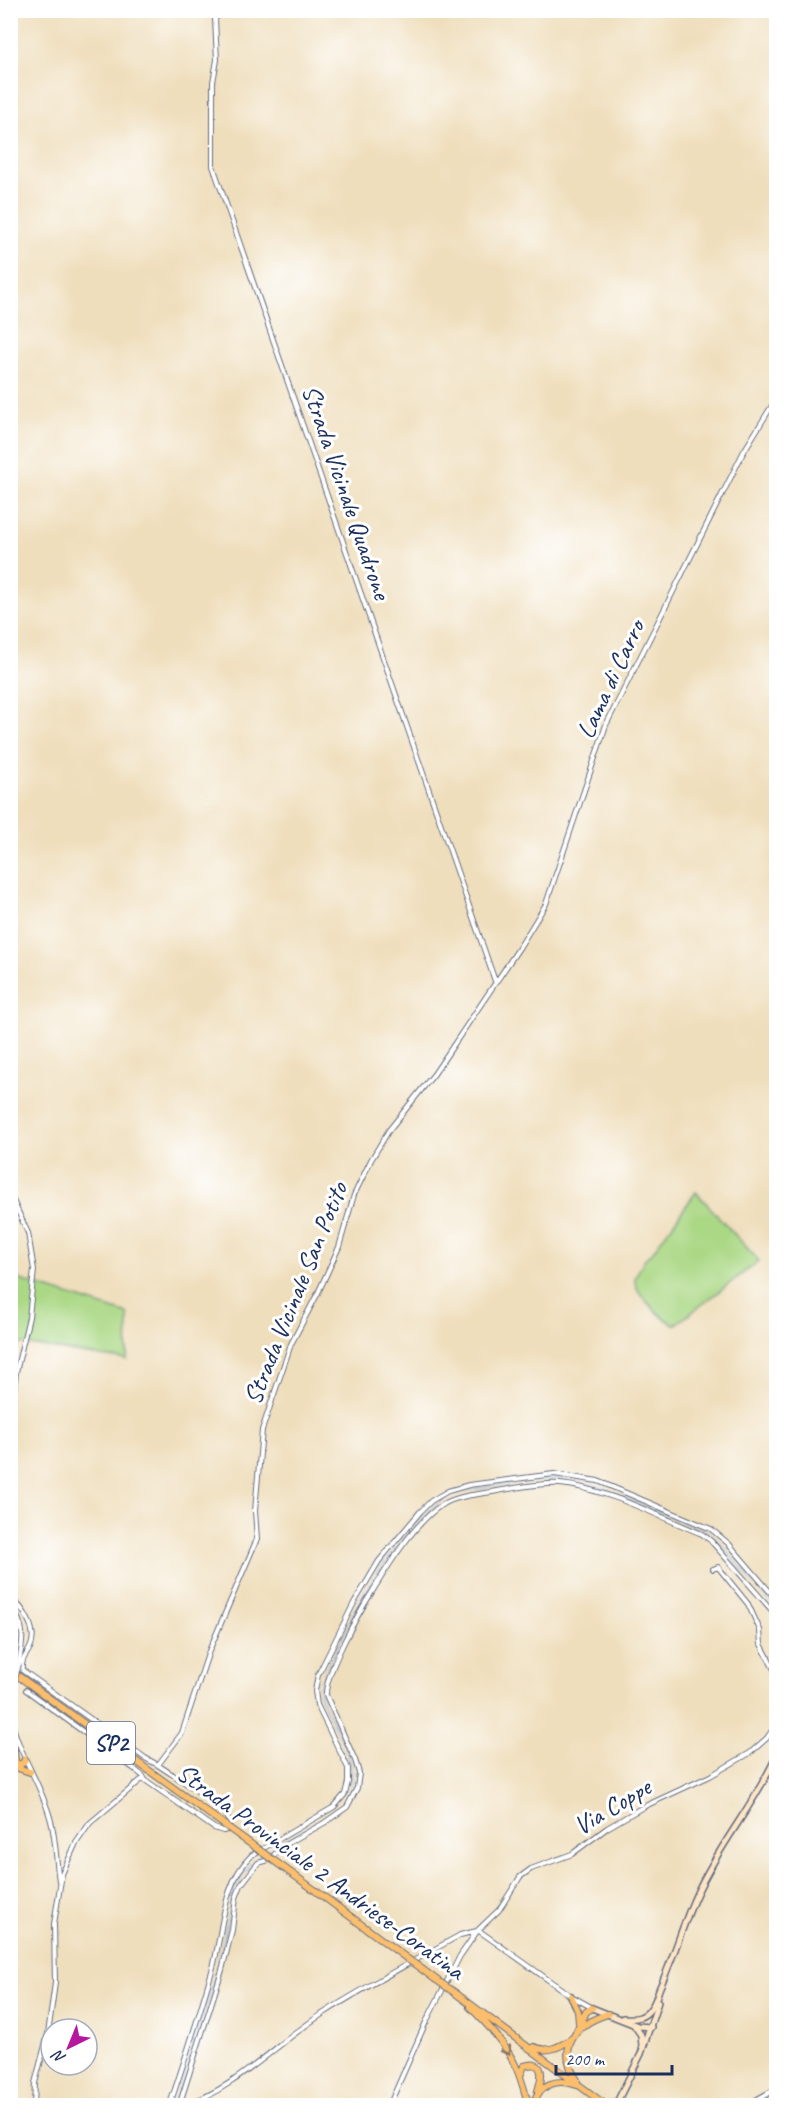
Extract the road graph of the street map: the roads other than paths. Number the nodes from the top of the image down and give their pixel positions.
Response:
1 (223, 10) edge
2 (777, 399) edge
3 (495, 981) junction
4 (10, 1194) edge
5 (10, 1432) edge
6 (469, 1485) junction
7 (471, 1495) junction
8 (649, 1502) junction
9 (645, 1511) junction
10 (379, 1561) junction
11 (388, 1566) junction
12 (713, 1569) dead end
13 (752, 1571) junction
14 (745, 1578) junction
15 (10, 1597) edge
16 (777, 1599) edge
17 (10, 1606) edge
18 (777, 1615) edge
19 (330, 1649) junction
20 (339, 1655) junction
21 (10, 1670) edge
22 (777, 1673) edge
23 (26, 1690) dead end
24 (10, 1702) edge
25 (10, 1713) edge
26 (777, 1725) edge
27 (10, 1731) edge
28 (351, 1749) junction
29 (342, 1753) junction
30 (777, 1757) edge
31 (25, 1759) junction
32 (17, 1765) junction
33 (158, 1765) junction
34 (30, 1772) junction
35 (145, 1780) junction
36 (296, 1828) junction
37 (300, 1836) junction
38 (59, 1885) junction
39 (221, 1930) junction
40 (478, 1930) junction
41 (231, 1932) junction
42 (665, 1977) junction
43 (454, 1992) junction
44 (571, 1996) junction
45 (592, 2008) junction
46 (608, 2014) junction
47 (633, 2021) junction
48 (586, 2023) junction
49 (579, 2024) junction
50 (651, 2027) junction
51 (193, 2030) junction
52 (202, 2032) junction
53 (574, 2036) junction
54 (515, 2037) junction
55 (641, 2054) junction
56 (520, 2076) junction
57 (583, 2088) junction
58 (777, 2089) edge
59 (538, 2092) junction
60 (174, 2105) edge
61 (606, 2105) edge
62 (34, 2106) edge
63 (389, 2106) edge
64 (531, 2106) edge
65 (615, 2106) edge
66 (746, 2106) edge

1 - 3 street, Strada Vicinale Quadrone
2 - 3 street, Lama di Carro
3 - 33 street, Strada Vicinale San Potito
4 - 5 street
6 - 7 street
6 - 8 street
6 - 10 street
7 - 9 street
7 - 11 street
8 - 9 street
8 - 13 street
9 - 14 street
10 - 11 street
10 - 19 street
11 - 20 street
12 - 22 street
13 - 14 street
13 - 16 street
14 - 18 street
15 - 33 street
17 - 24 street, bridge
19 - 20 street
19 - 29 street
20 - 28 street
21 - 43 main road, Strada Provinciale 2 Andriese-Coratina / SP2, bridge
23 - 35 street
25 - 31 street
26 - 40 street, Via Coppe
27 - 32 main road
28 - 29 street
28 - 37 street
29 - 36 street
30 - 42 main road
31 - 32 main road
31 - 34 street
32 - 34 main road
33 - 35 street
34 - 38 street
35 - 38 street
36 - 37 street
36 - 39 street
37 - 41 street
38 - 62 street
39 - 41 street
39 - 51 street
40 - 44 street
40 - 60 street
40 - 63 street
41 - 52 street
42 - 47 main road
42 - 50 main road
43 - 54 main road, Strada Provinciale 2 Andriese-Coratina / SP2
43 -> 56 main road
44 - 45 street
44 - 49 main road
45 - 46 main road
45 - 48 main road
45 - 49 main road
46 - 47 main road
46 - 48 main road
47 - 50 main road
47 - 55 main road
48 - 53 main road
49 - 53 main road
50 - 55 main road
51 - 52 street
51 - 60 street
52 - 60 street
53 - 54 main road
53 - 57 main road
54 - 57 main road, Strada Provinciale 2 Andriese-Coratina / SP2
55 - 65 main road
56 - 59 main road
56 - 64 main road
57 - 59 main road
57 - 61 main road, Strada Provinciale 2 Andriese-Coratina / SP2
58 - 66 street
59 - 64 main road

